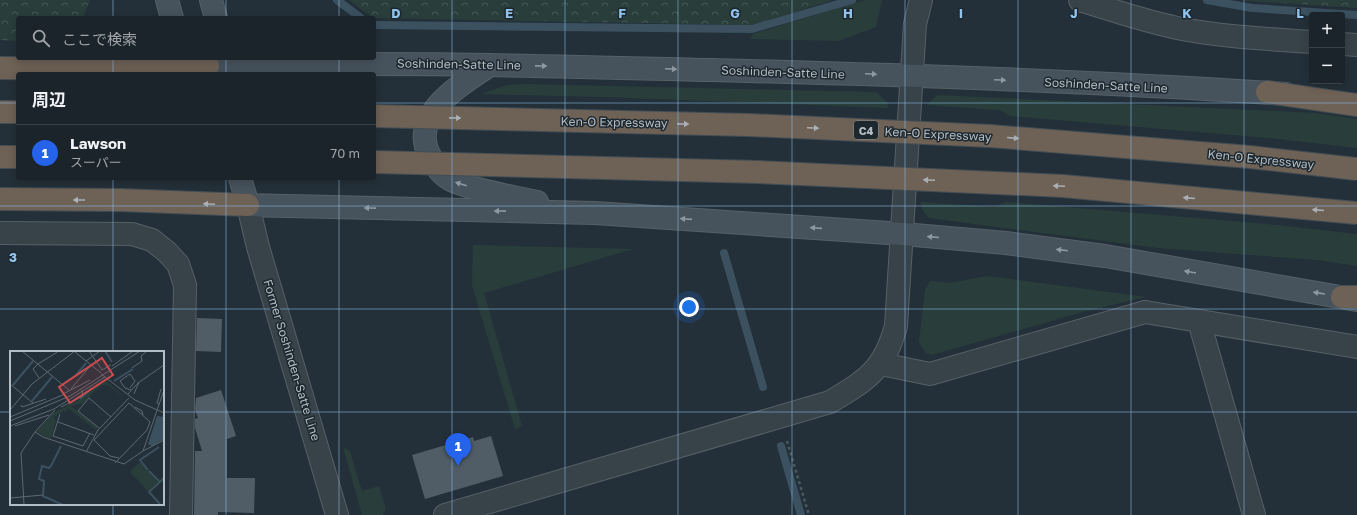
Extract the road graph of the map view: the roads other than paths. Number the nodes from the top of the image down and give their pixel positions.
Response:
1 (166, 0) edge
2 (211, 0) edge
3 (920, 0) edge
4 (1080, 0) edge
5 (171, 16) edge
6 (215, 16) edge
7 (1309, 42) edge
8 (1345, 44) edge
9 (1357, 45) edge
10 (207, 64) edge
11 (490, 65) junction
12 (0, 68) edge
13 (911, 75) junction
14 (1267, 92) junction
15 (1357, 98) edge
16 (1357, 105) edge
17 (0, 112) edge
18 (16, 112) edge
19 (376, 116) edge
20 (0, 157) edge
21 (16, 157) edge
22 (376, 162) edge
23 (1357, 169) edge
24 (241, 180) edge
25 (0, 199) edge
26 (248, 205) junction
27 (595, 213) junction
28 (1357, 213) edge
29 (0, 233) edge
30 (902, 234) junction
31 (1352, 298) edge
32 (1198, 321) junction
33 (1357, 347) edge
34 (881, 364) junction
35 (181, 515) edge
36 (337, 515) edge
37 (446, 515) edge
38 (1254, 515) edge

1 - 5 main road
2 - 6 main road
3 - 13 street
4 - 7 street
8 - 9 street
10 - 11 main road, Soshinden-Satte Line
10 - 12 highway
11 -> 13 main road, Soshinden-Satte Line
27 -> 11 main road
13 -> 14 main road, Soshinden-Satte Line
13 - 30 street
14 - 15 main road, Soshinden-Satte Line
14 - 16 highway
17 - 18 highway
19 -> 23 highway, Ken-O Expressway / C4, bridge
20 - 21 highway
28 -> 22 highway, bridge
24 - 26 main road
26 -> 25 highway
27 -> 26 main road
26 - 36 street, Former Soshinden-Satte Line
30 -> 27 main road
29 - 35 street
31 -> 30 main road
30 - 34 street
32 - 33 street
32 - 34 street
32 - 38 street
34 - 37 street

